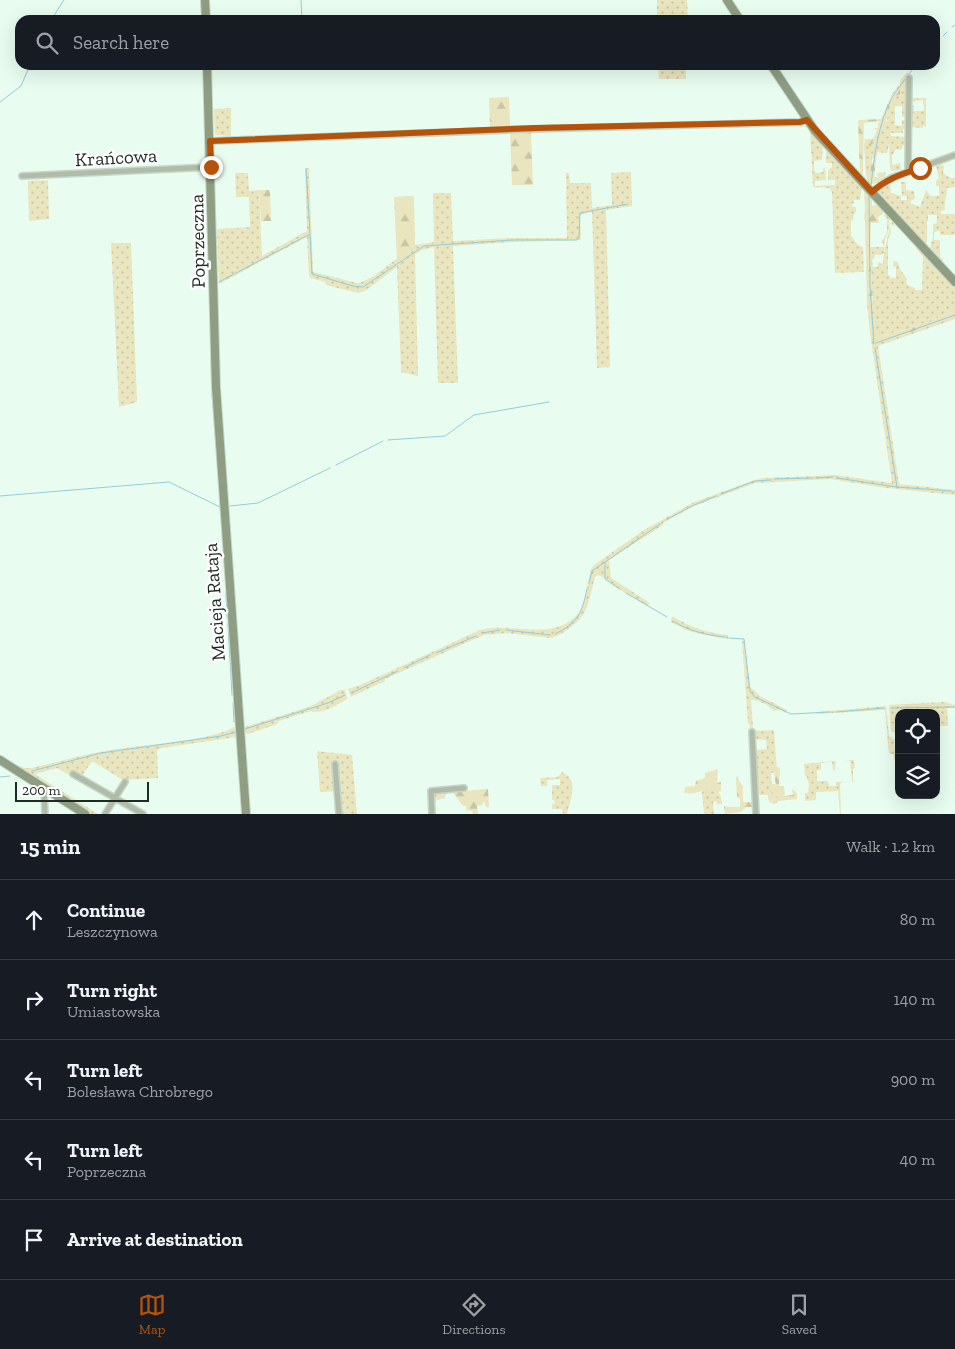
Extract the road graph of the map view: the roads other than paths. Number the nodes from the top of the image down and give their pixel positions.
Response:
1 (205, 0) edge
2 (727, 0) edge
3 (206, 15) edge
4 (737, 15) edge
5 (207, 70) edge
6 (774, 70) edge
7 (909, 78) dead end
8 (807, 120) junction
9 (210, 141) junction
10 (955, 156) edge
11 (211, 167) junction
12 (908, 172) junction
13 (22, 176) dead end
14 (872, 192) junction
15 (955, 282) edge
16 (216, 387) joint
17 (752, 732) dead end
18 (0, 760) edge
19 (335, 764) dead end
20 (73, 774) dead end
21 (125, 782) dead end
22 (44, 788) junction
23 (464, 788) dead end
24 (115, 798) junction
25 (45, 814) edge
26 (85, 814) edge
27 (105, 814) edge
28 (143, 814) edge
29 (246, 814) edge
30 (339, 814) edge
31 (432, 814) edge
32 (756, 814) edge

1 - 3 street
2 - 4 street
5 - 9 street, Poprzeczna
6 - 8 street
7 - 12 street
8 - 9 street
8 - 14 street
9 - 11 street, Poprzeczna
10 - 12 street
11 - 13 street, Krańcowa
11 - 16 street, Poprzeczna
12 - 14 street
14 - 15 street
16 - 29 street, Macieja Rataja
17 - 32 street
18 - 22 street
19 - 30 street
20 - 24 street
21 - 24 street
22 - 25 street
22 - 26 street
23 - 31 street
24 - 27 street
24 - 28 street

